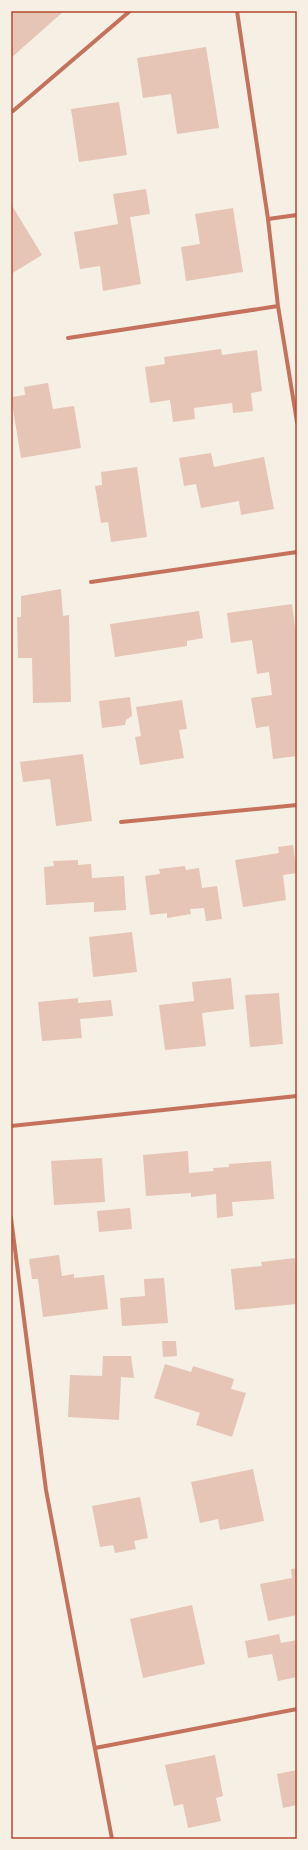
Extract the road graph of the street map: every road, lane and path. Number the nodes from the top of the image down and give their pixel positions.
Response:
1 (130, 11) edge
2 (237, 11) edge
3 (13, 112) dead end
4 (297, 215) edge
5 (268, 219) junction
6 (278, 306) junction
7 (68, 338) dead end
8 (297, 422) edge
9 (297, 552) edge
10 (92, 582) dead end
11 (297, 805) edge
12 (121, 822) dead end
13 (297, 1096) edge
14 (11, 1126) edge
15 (11, 1218) edge
16 (297, 1709) edge
17 (95, 1748) junction
18 (112, 1839) edge

1 - 3 street
2 - 5 street
4 - 5 street
5 - 6 street
6 - 7 street
6 - 8 street
9 - 10 street
11 - 12 street
13 - 14 street
15 - 17 street
16 - 17 street
17 - 18 street

